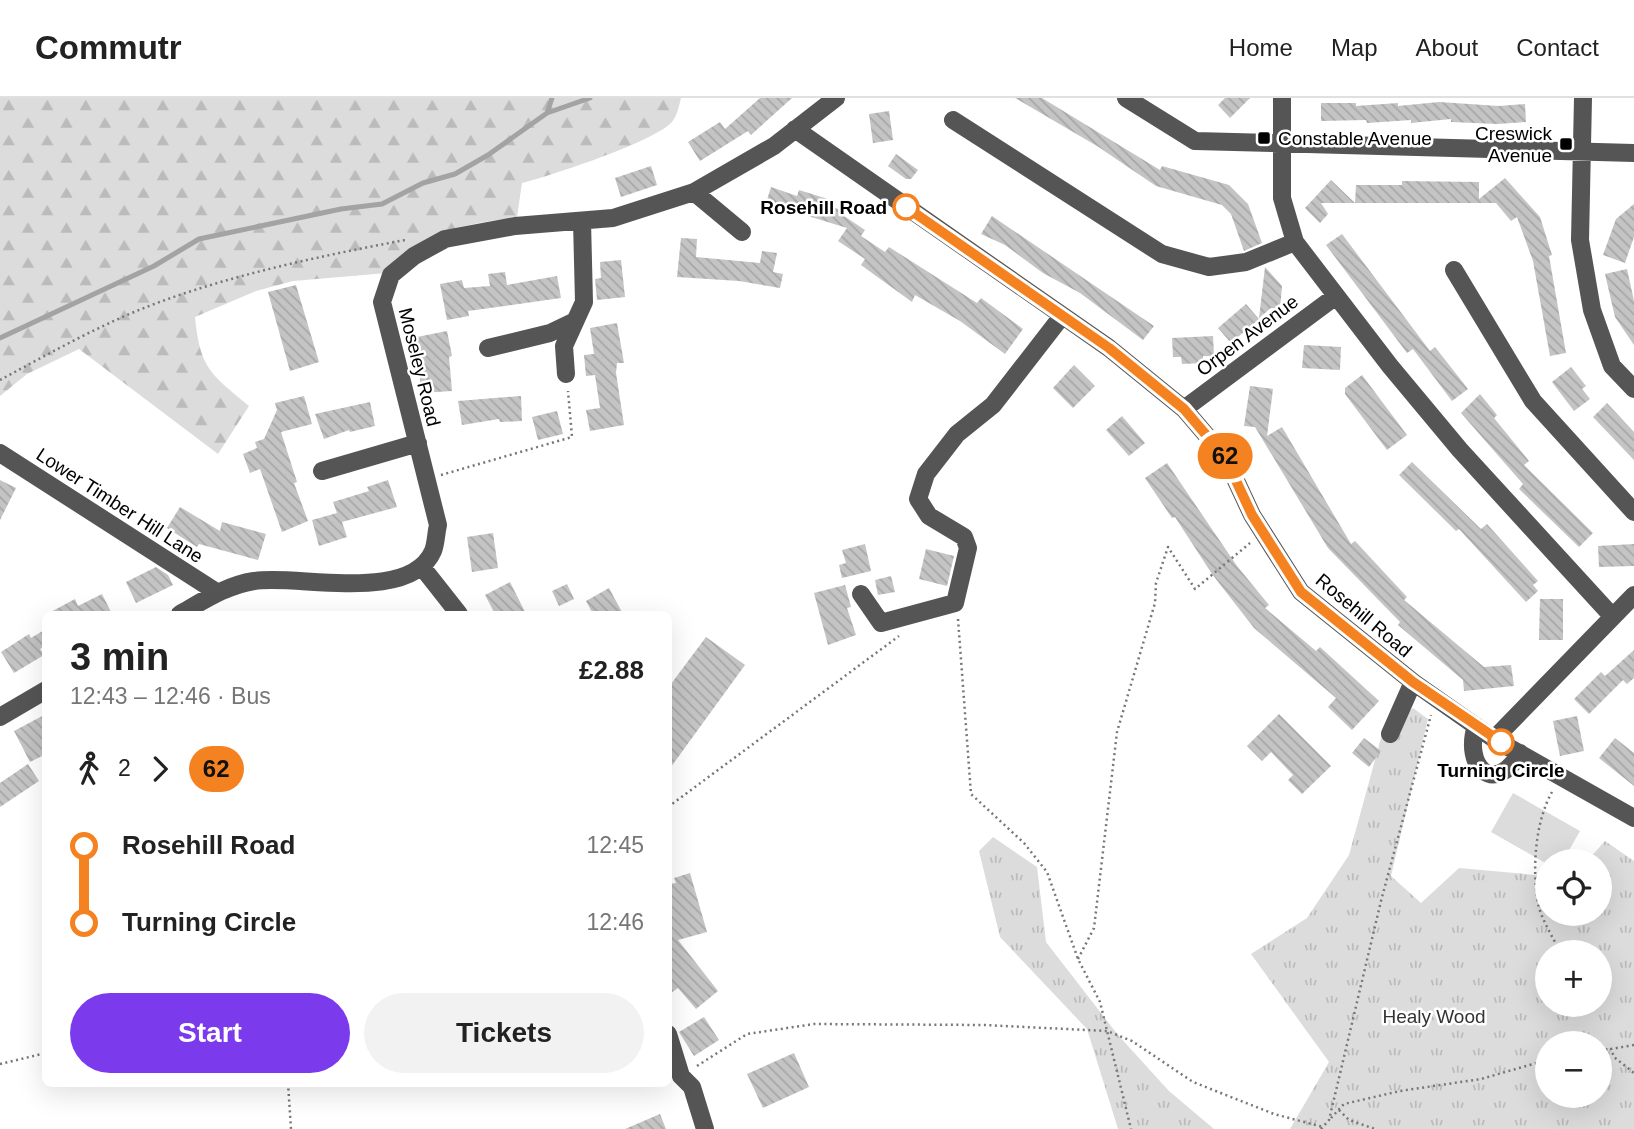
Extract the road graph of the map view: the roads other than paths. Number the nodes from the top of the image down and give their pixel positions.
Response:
1 (836, 98) edge
2 (1126, 98) edge
3 (1282, 98) edge
4 (1583, 98) edge
5 (953, 120) dead end
6 (795, 130) junction
7 (1282, 145) junction
8 (1582, 153) junction
9 (1634, 153) edge
10 (694, 192) junction
11 (582, 221) junction
12 (743, 232) dead end
13 (1295, 242) junction
14 (1454, 270) dead end
15 (1336, 296) junction
16 (1062, 316) junction
17 (575, 321) junction
18 (488, 348) dead end
19 (566, 374) road end
20 (1634, 389) edge
21 (1184, 409) junction
22 (418, 443) junction
23 (0, 453) edge
24 (322, 471) dead end
25 (1634, 512) edge
26 (422, 567) junction
27 (218, 593) junction
28 (861, 594) dead end
29 (1634, 596) edge
30 (185, 611) edge
31 (458, 611) edge
32 (1612, 616) junction
33 (1413, 682) junction
34 (42, 692) edge
35 (0, 717) edge
36 (1476, 726) junction
37 (1390, 734) dead end
38 (1494, 739) junction
39 (1520, 753) junction
40 (1634, 818) edge
41 (672, 1047) edge
42 (705, 1129) edge

1 - 6 street, Moseley Road
2 - 7 street
3 - 7 street
4 - 8 street
5 - 13 street
6 - 10 street, Moseley Road
6 - 16 street, Rosehill Road
7 - 8 street
7 - 13 street
8 - 9 street
8 - 20 street
10 - 11 street, Moseley Road
10 - 12 street
11 - 17 street
11 - 22 street, Moseley Road
13 - 15 street
14 - 25 street
15 - 21 street, Orpen Avenue
15 - 32 street
16 - 21 street, Rosehill Road
16 - 28 street
17 - 18 street
17 - 19 street
21 - 33 street, Rosehill Road
22 - 24 street
22 - 26 street, Moseley Road
23 - 27 street, Lower Timber Hill Lane
26 - 27 street
26 - 31 street
27 - 30 street
29 - 32 street
32 - 38 street
33 - 36 street, Rosehill Road
33 - 37 street
34 - 35 street
36 - 38 street, Rosehill Road
36 - 39 street
38 - 39 street, Rosehill Road
39 - 40 street, Rosehill Road
41 - 42 street

